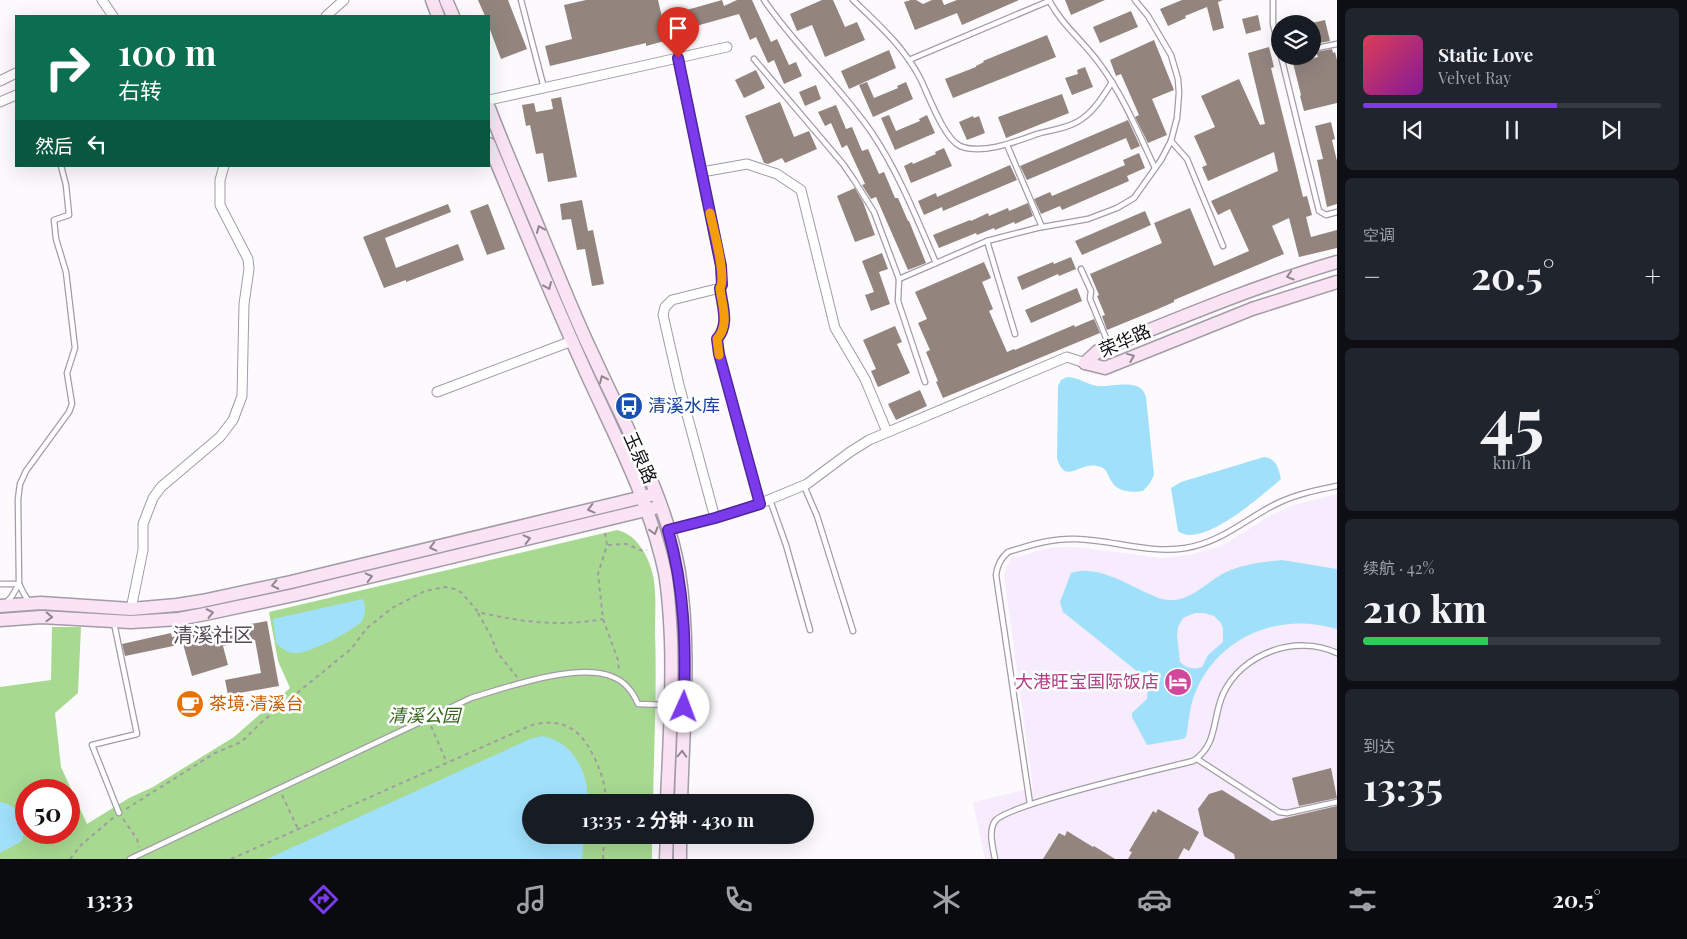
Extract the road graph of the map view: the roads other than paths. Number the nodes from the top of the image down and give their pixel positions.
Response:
1 (102, 0) edge
2 (344, 0) edge
3 (432, 0) edge
4 (446, 0) edge
5 (521, 0) edge
6 (764, 0) edge
7 (853, 0) edge
8 (1049, 0) edge
9 (1135, 0) edge
10 (1273, 0) edge
11 (112, 15) edge
12 (327, 15) edge
13 (438, 15) edge
14 (453, 15) edge
15 (1273, 15) edge
16 (1337, 44) edge
17 (727, 47) dead end
18 (1321, 48) edge
19 (678, 58) junction
20 (754, 59) dead end
21 (909, 60) junction
22 (1283, 65) edge
23 (15, 74) edge
24 (0, 81) edge
25 (1112, 82) junction
26 (544, 88) junction
27 (15, 95) edge
28 (490, 100) edge
29 (0, 102) edge
30 (490, 110) edge
31 (1171, 141) junction
32 (1008, 145) junction
33 (490, 148) edge
34 (61, 167) edge
35 (224, 167) edge
36 (1155, 168) junction
37 (702, 172) junction
38 (1337, 212) edge
39 (1042, 227) junction
40 (988, 241) junction
41 (1223, 246) dead end
42 (1337, 262) edge
43 (936, 263) junction
44 (1081, 269) dead end
45 (899, 279) junction
46 (1337, 282) edge
47 (720, 288) junction
48 (1015, 334) dead end
49 (572, 341) junction
50 (1110, 346) junction
51 (1084, 364) junction
52 (924, 382) dead end
53 (437, 392) dead end
54 (887, 432) junction
55 (804, 486) junction
56 (1337, 486) edge
57 (656, 494) junction
58 (642, 497) junction
59 (770, 500) junction
60 (760, 504) junction
61 (660, 506) junction
62 (647, 510) junction
63 (715, 518) junction
64 (668, 530) junction
65 (0, 584) edge
66 (19, 584) junction
67 (31, 604) junction
68 (2, 606) edge
69 (131, 609) junction
70 (0, 620) edge
71 (114, 622) junction
72 (810, 630) dead end
73 (853, 631) dead end
74 (1337, 653) edge
75 (670, 705) junction
76 (1197, 759) junction
77 (668, 794) edge
78 (681, 794) edge
79 (1337, 802) edge
80 (1030, 804) junction
81 (119, 813) road end
82 (667, 844) edge
83 (680, 844) edge
84 (130, 859) edge
85 (666, 859) edge
86 (680, 859) edge
87 (995, 859) edge

1 - 11 street
2 - 12 street
3 - 13 street
4 - 14 street
5 - 26 lane
6 - 43 lane
7 - 21 lane
8 - 21 lane
8 - 25 lane
9 - 31 lane
10 - 15 lane
16 - 18 lane
17 - 19 street
19 - 26 street
19 - 37 street
20 - 45 lane
21 - 32 lane
22 - 38 lane
23 - 24 street
25 - 32 lane
25 - 36 lane
26 - 28 street
27 - 29 street
57 -> 30 street, 玉泉路
31 - 36 lane
31 - 41 lane
32 - 39 lane
33 -> 49 street, 玉泉路
34 - 66 lane
35 - 69 street
36 - 39 lane
37 - 47 street
37 - 54 street
39 - 40 lane
40 - 43 lane
40 - 48 lane
42 -> 50 street, 荣华路
43 - 45 lane
44 - 50 lane
45 - 52 lane
51 -> 46 street, 荣华路
47 - 60 lane
47 - 63 street
49 - 53 street
49 - 58 street, 玉泉路
50 - 51 street, 荣华路
51 - 54 street
54 - 55 street
55 - 59 street
55 - 73 lane
56 - 80 lane
57 - 58 street
57 - 61 street, 玉泉路
58 - 62 street, 玉泉路
58 -> 69 street
59 - 60 street
59 - 72 lane
60 - 63 street
61 - 62 street
61 - 64 street, 玉泉路
71 -> 62 street
62 -> 75 street, 玉泉路
63 - 64 street
78 -> 64 street, 玉泉路
65 - 66 lane
66 - 67 lane
66 - 68 lane
67 - 68 street
67 - 69 street
70 -> 71 street
71 - 81 lane
74 - 76 lane
75 - 77 street, 玉泉路
75 - 84 lane
76 - 79 lane
76 - 80 lane
80 - 87 lane
82 - 85 street
83 - 86 street

